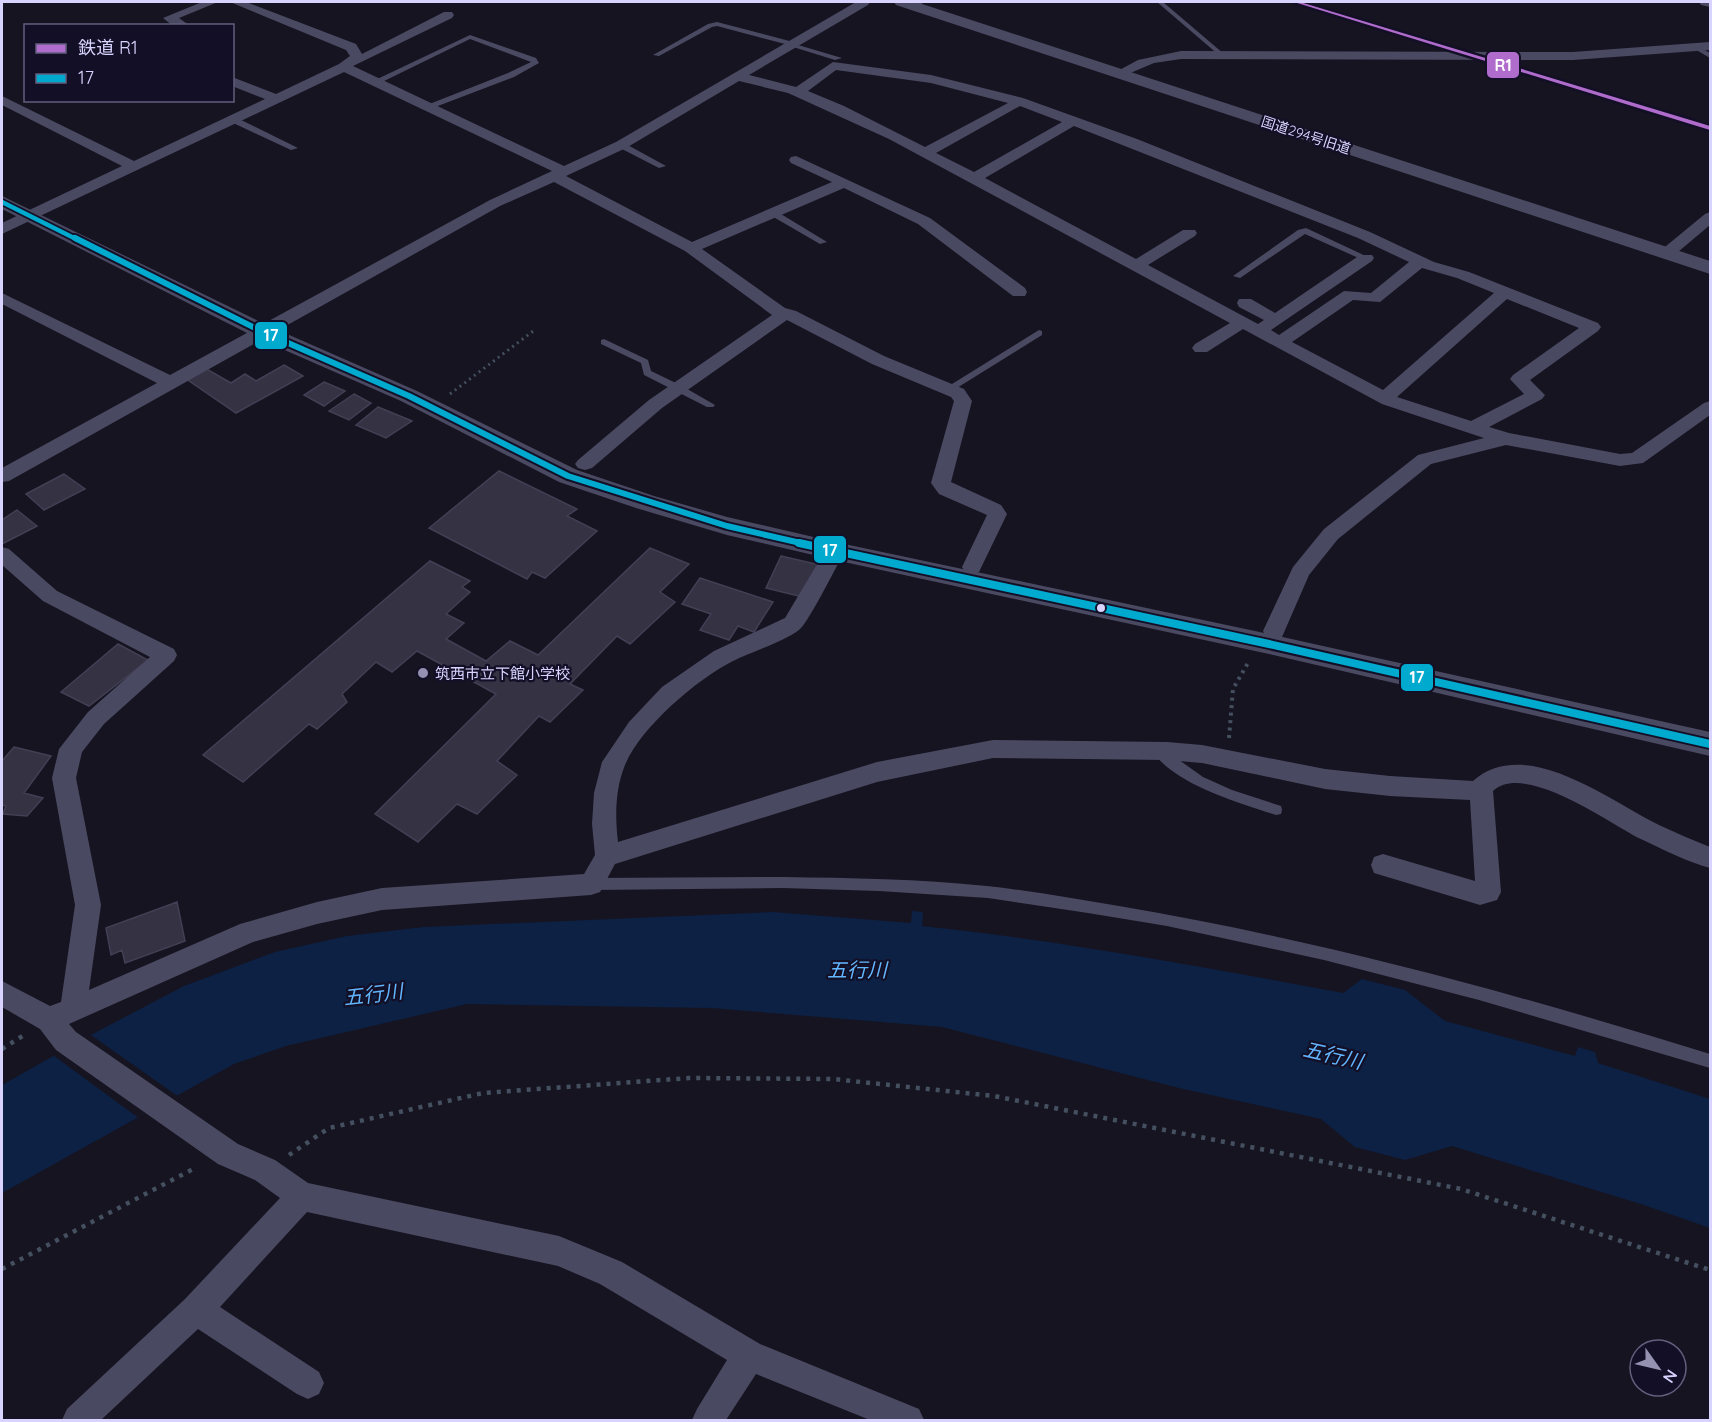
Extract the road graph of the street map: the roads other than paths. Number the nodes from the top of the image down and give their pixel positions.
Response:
1 (212, 2) edge
2 (241, 2) edge
3 (864, 2) edge
4 (1160, 2) edge
5 (1705, 2) edge
6 (913, 3) edge
7 (1710, 3) edge
8 (448, 15) dead end
9 (180, 24) edge
10 (793, 44) junction
11 (1710, 46) edge
12 (1695, 48) junction
13 (657, 55) dead end
14 (1222, 55) junction
15 (1710, 56) edge
16 (838, 58) dead end
17 (349, 63) junction
18 (1121, 74) junction
19 (738, 77) junction
20 (375, 81) junction
21 (234, 82) edge
22 (798, 92) junction
23 (277, 99) junction
24 (2, 100) edge
25 (1014, 105) dead end
26 (430, 106) junction
27 (232, 119) junction
28 (1068, 124) dead end
29 (621, 145) junction
30 (294, 148) dead end
31 (925, 153) junction
32 (795, 160) dead end
33 (133, 166) junction
34 (662, 166) dead end
35 (560, 174) junction
36 (973, 179) junction
37 (844, 182) junction
38 (2, 202) edge
39 (773, 213) junction
40 (28, 215) junction
41 (1710, 217) edge
42 (2, 229) edge
43 (1189, 233) dead end
44 (823, 242) dead end
45 (691, 248) junction
46 (1666, 254) junction
47 (1366, 258) joint
48 (1421, 261) junction
49 (1137, 265) junction
50 (1710, 268) edge
51 (1237, 276) dead end
52 (1019, 292) dead end
53 (1505, 292) junction
54 (2, 298) edge
55 (1245, 303) dead end
56 (779, 312) junction
57 (1276, 320) junction
58 (1243, 322) junction
59 (1259, 331) junction
60 (263, 332) junction
61 (1039, 333) dead end
62 (604, 342) dead end
63 (1280, 342) junction
64 (1202, 348) dead end
65 (170, 382) junction
66 (680, 388) junction
67 (949, 389) junction
68 (1384, 398) junction
69 (710, 405) dead end
70 (1710, 408) edge
71 (1472, 428) junction
72 (1506, 439) junction
73 (585, 464) dead end
74 (2, 476) edge
75 (835, 551) junction
76 (2, 554) edge
77 (972, 567) dead end
78 (1274, 631) dead end
79 (1710, 744) edge
80 (1158, 750) junction
81 (1481, 791) junction
82 (1276, 810) dead end
83 (607, 856) junction
84 (1710, 858) edge
85 (1383, 865) dead end
86 (591, 884) junction
87 (2, 993) edge
88 (59, 1018) junction
89 (1710, 1061) edge
90 (302, 1196) junction
91 (195, 1310) junction
92 (749, 1355) junction
93 (308, 1383) dead end
94 (78, 1420) edge
95 (708, 1420) edge
96 (908, 1420) edge

1 - 9 street
2 - 17 street
3 - 10 street
4 - 14 lane
5 - 7 street
6 - 18 street, 国道294号旧道
8 - 17 street
10 - 13 lane
10 - 16 lane
10 - 19 street
11 - 12 street
12 - 14 street
12 - 15 lane
14 - 18 street
17 - 20 street
17 - 23 street
18 - 46 street, 国道294号旧道
19 - 22 street
19 - 29 street
20 - 26 street
20 - 26 lane
21 - 23 street
22 - 31 street
22 - 48 street
23 - 27 street
24 - 33 street
25 - 31 street
26 - 35 street
27 - 30 lane
27 - 33 street
28 - 36 street
29 - 34 lane
29 - 35 street
31 - 36 street
32 - 37 street
33 - 40 street
35 - 45 street
35 - 60 street
36 - 49 street
37 - 39 street
37 - 52 street
38 - 40 street
39 - 44 lane
39 - 45 street
40 - 42 street
40 - 60 street
41 - 46 street
43 - 49 street
45 - 56 street
46 - 50 street, 国道294号旧道
47 - 51 lane
47 - 57 street
48 - 53 street
48 - 63 street
49 - 58 street
53 - 68 street
53 - 71 street
54 - 65 street
55 - 57 street
56 - 66 street
56 - 67 street
57 - 59 street
58 - 59 street
58 - 64 street
59 - 63 street
60 - 65 street
60 - 75 street
61 - 67 lane
62 - 66 lane
63 - 68 street
65 - 74 street
66 - 69 lane
66 - 73 street
67 - 77 street
68 - 71 street
70 - 72 street
71 - 72 street
72 - 78 street
75 - 79 street
75 - 83 street
76 - 88 street
80 - 81 street
80 - 82 lane
80 - 83 street
81 - 84 street
81 - 85 street
83 - 86 street
86 - 88 street
86 - 89 lane
87 - 88 street
88 - 90 street
90 - 91 street
90 - 92 street
91 - 93 street
91 - 94 street
92 - 95 street
92 - 96 street

